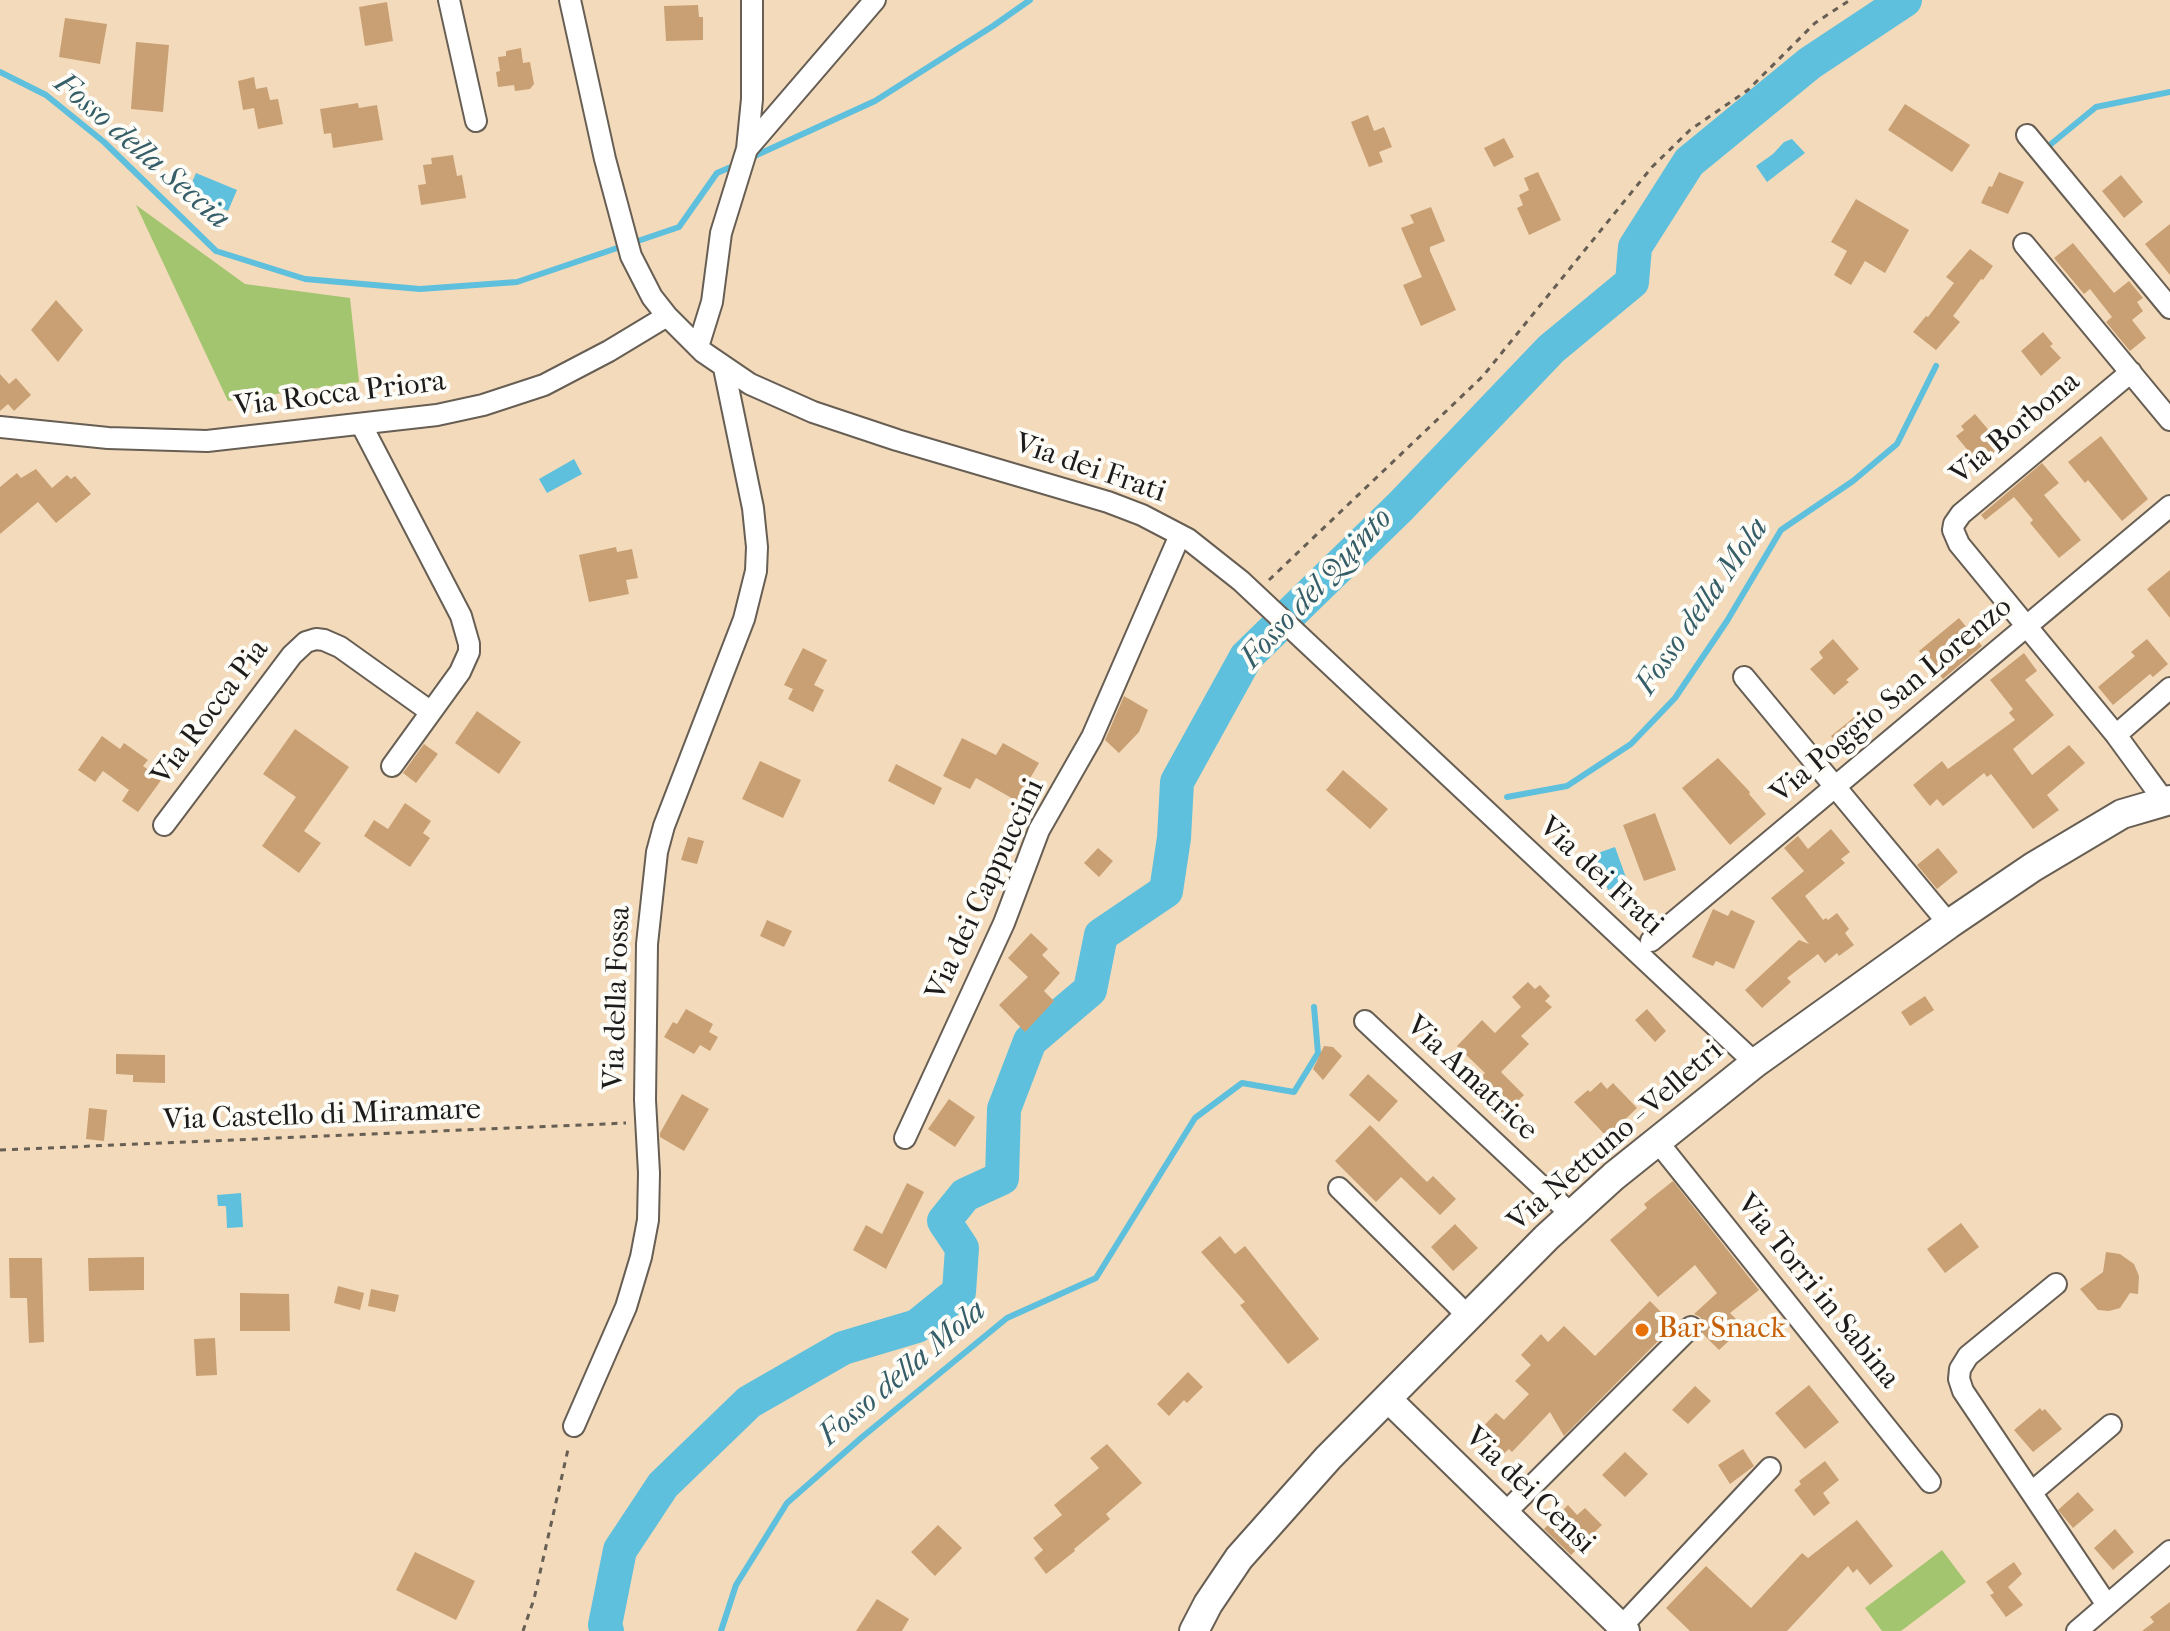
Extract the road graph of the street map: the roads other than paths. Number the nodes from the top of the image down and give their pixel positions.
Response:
1 (449, 0) edge
2 (570, 0) edge
3 (752, 0) edge
4 (875, 0) edge
5 (476, 121) dead end
6 (2027, 135) dead end
7 (747, 149) junction
8 (2024, 244) dead end
9 (2170, 308) edge
10 (667, 316) junction
11 (698, 347) junction
12 (724, 368) junction
13 (2131, 372) junction
14 (2170, 420) edge
15 (361, 424) junction
16 (0, 427) edge
17 (2170, 506) edge
18 (1180, 535) junction
19 (2027, 626) junction
20 (1744, 677) dead end
21 (2170, 688) edge
22 (431, 712) junction
23 (2116, 735) junction
24 (392, 766) dead end
25 (1835, 787) junction
26 (2167, 801) edge
27 (164, 825) dead end
28 (1949, 924) junction
29 (1651, 941) dead end
30 (1365, 1021) dead end
31 (1755, 1063) junction
32 (905, 1138) dead end
33 (1657, 1141) junction
34 (1339, 1188) dead end
35 (1571, 1214) junction
36 (2056, 1284) dead end
37 (1468, 1316) junction
38 (1691, 1327) dead end
39 (1387, 1398) junction
40 (2111, 1425) dead end
41 (574, 1426) road end
42 (1770, 1468) dead end
43 (1930, 1482) dead end
44 (2032, 1492) junction
45 (1506, 1512) junction
46 (2170, 1551) edge
47 (2107, 1605) junction
48 (1624, 1629) edge
49 (1194, 1631) edge
50 (2077, 1631) edge

1 - 5 street
2 - 10 street, Via dei Frati
3 - 7 street
4 - 7 street
6 - 9 street
7 - 11 street
8 - 13 street
10 - 11 street, Via dei Frati
10 - 15 street, Via Rocca Priora
11 - 12 street, Via dei Frati
12 - 18 street, Via dei Frati
12 - 41 street, Via della Fossa
13 - 14 street
13 - 19 street, Via Borbona
15 - 16 street, Via Rocca Priora
15 - 22 street
17 - 19 street, Via Poggio San Lorenzo
18 - 31 street, Via dei Frati
18 - 32 street, Via dei Cappuccini
19 - 23 street, Via Borbona
19 - 25 street, Via Poggio San Lorenzo
20 - 25 street
21 - 23 street
22 - 24 street
22 - 27 street, Via Rocca Pia
23 - 26 street, Via Borbona
25 - 28 street
25 - 29 street, Via Poggio San Lorenzo
26 - 28 main road, Via Nettuno - Velletri
28 - 31 main road, Via Nettuno - Velletri
30 - 35 street, Via Amatrice
31 - 33 main road, Via Nettuno - Velletri
33 - 35 main road, Via Nettuno - Velletri
33 - 43 street, Via Torri in Sabina
34 - 37 street
35 - 37 main road, Via Nettuno - Velletri
36 - 44 street
37 - 39 main road, Via Nettuno - Velletri
38 - 45 street
39 - 45 street, Via dei Censi
39 - 49 main road, Via Nettuno - Velletri
40 - 44 street
42 - 48 street
44 - 47 street
45 - 48 street, Via dei Censi
46 - 47 street
47 - 50 street

